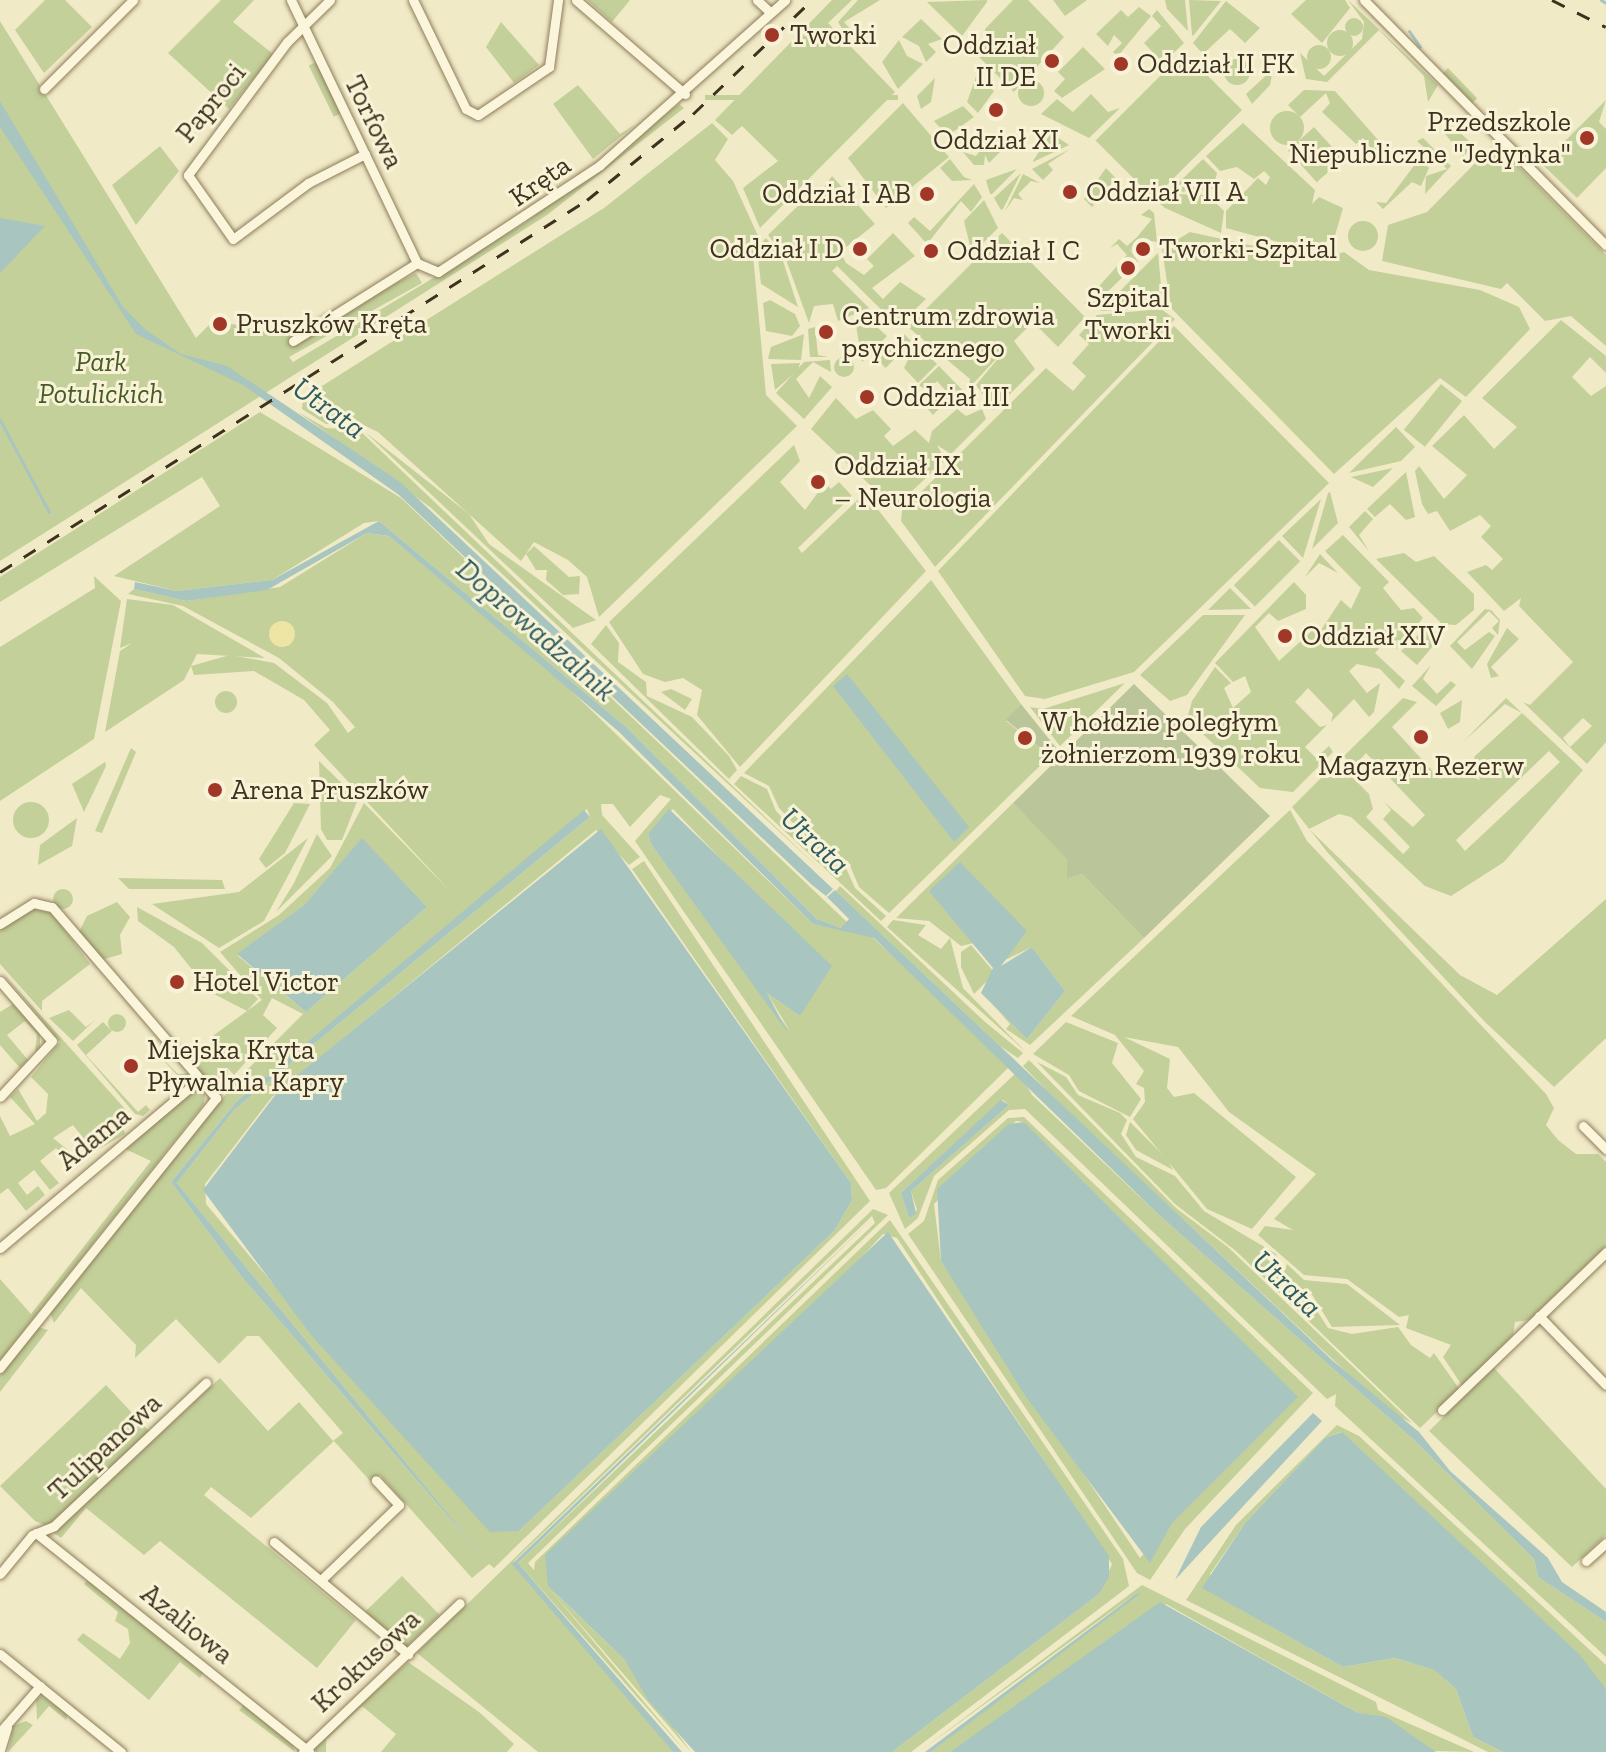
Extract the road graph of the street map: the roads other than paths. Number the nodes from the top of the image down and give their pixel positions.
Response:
1 (133, 0) edge
2 (291, 0) edge
3 (330, 0) edge
4 (413, 0) edge
5 (558, 0) edge
6 (576, 0) edge
7 (757, 0) edge
8 (785, 0) edge
9 (1364, 0) edge
10 (770, 12) junction
11 (303, 26) junction
12 (44, 89) dead end
13 (685, 94) junction
14 (365, 154) junction
15 (1606, 245) edge
16 (417, 263) junction
17 (293, 341) dead end
18 (0, 924) edge
19 (0, 981) edge
20 (199, 1080) junction
21 (0, 1097) edge
22 (1583, 1126) dead end
23 (1606, 1149) edge
24 (0, 1248) edge
25 (1606, 1252) edge
26 (1539, 1316) junction
27 (0, 1368) edge
28 (206, 1383) dead end
29 (1606, 1385) edge
30 (1442, 1410) dead end
31 (376, 1480) dead end
32 (36, 1533) junction
33 (274, 1542) dead end
34 (1606, 1543) edge
35 (1586, 1561) dead end
36 (0, 1574) edge
37 (321, 1580) junction
38 (460, 1603) dead end
39 (0, 1654) edge
40 (408, 1654) junction
41 (40, 1686) junction
42 (3, 1730) edge
43 (0, 1750) edge
44 (306, 1751) edge
45 (121, 1752) edge

1 - 12 street
2 - 11 street, Torfowa
3 - 11 street
4 - 5 street
6 - 13 street
7 - 10 street
8 - 10 street, Kręta
9 - 15 street
10 - 13 street, Kręta
11 - 14 street, Torfowa
11 - 14 street, Paproci
13 - 16 street, Kręta
14 - 16 street, Torfowa
16 - 17 street
18 - 20 street
19 - 21 street
20 - 24 street, Adama
20 - 27 street
22 - 23 street
25 - 26 street
26 - 29 street
26 - 30 street
28 - 32 street, Tulipanowa
31 - 37 street
32 - 36 street, Tulipanowa
32 - 44 street, Azaliowa
33 - 37 street
34 - 35 street
37 - 40 street
38 - 40 street, Krokusowa
39 - 41 street
40 - 44 street, Krokusowa
41 - 42 street
41 - 45 street
42 - 43 street

